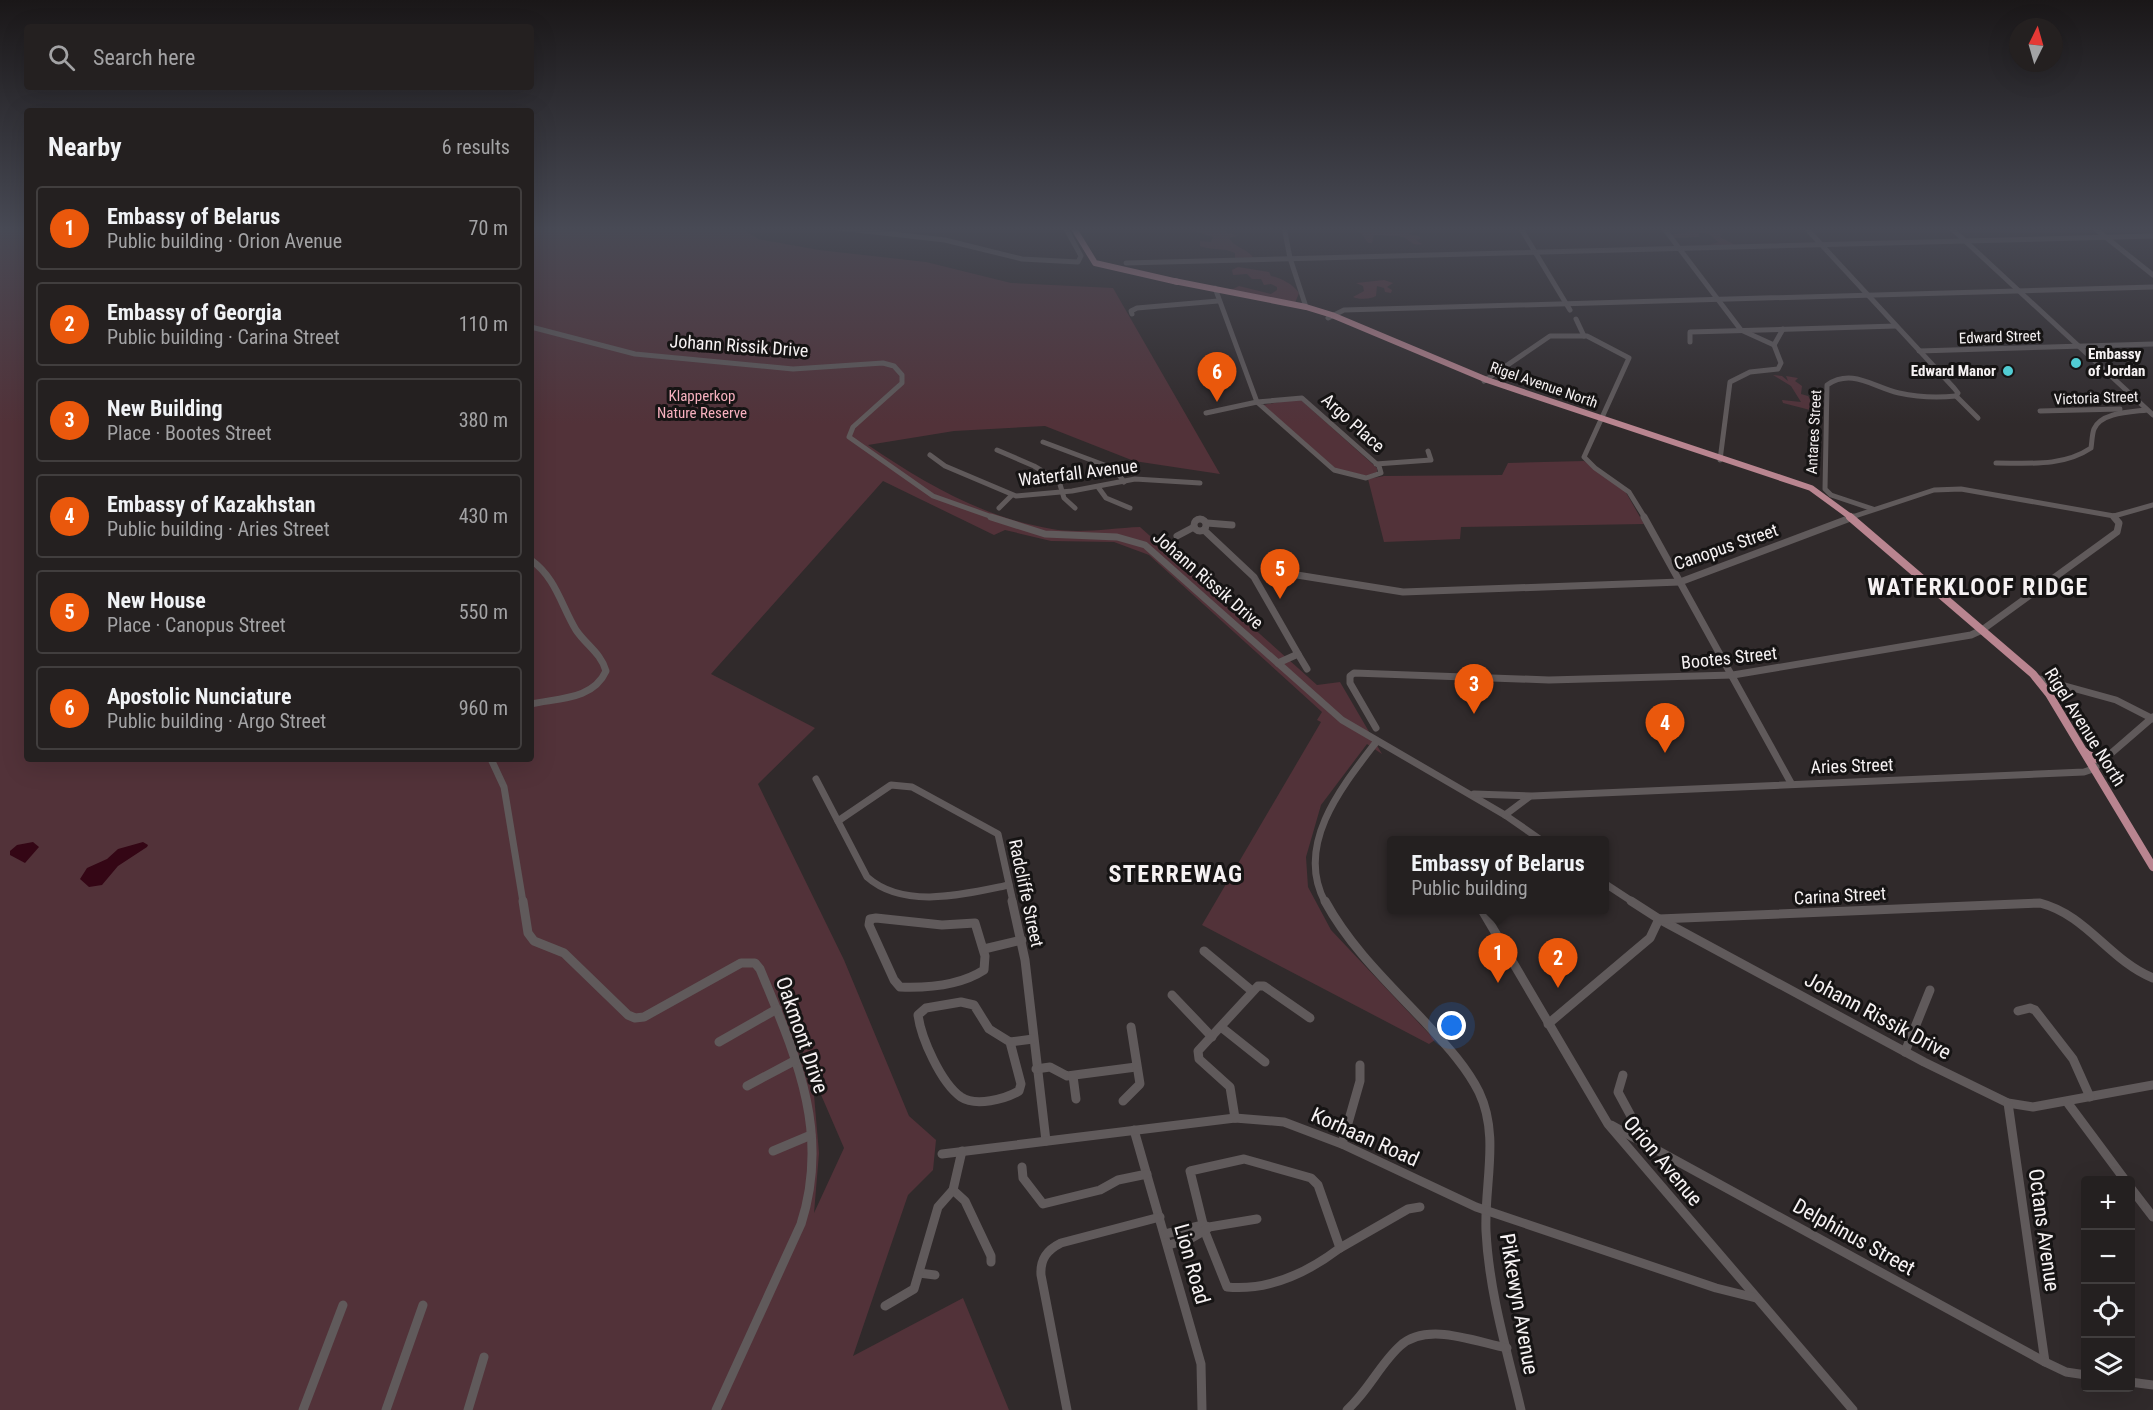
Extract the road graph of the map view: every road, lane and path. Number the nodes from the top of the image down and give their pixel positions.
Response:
1 (1215, 293) edge
2 (1230, 293) edge
3 (1233, 293) edge
4 (1301, 293) edge
5 (1560, 293) edge
6 (1713, 293) edge
7 (1867, 293) edge
8 (1949, 293) edge
9 (2021, 293) edge
10 (1870, 296) junction
11 (1717, 298) junction
12 (1218, 301) junction
13 (1566, 303) junction
14 (1306, 307) junction
15 (1298, 309) junction
16 (1570, 310) dead end
17 (1313, 313) junction
18 (1132, 314) dead end
19 (1330, 316) junction
20 (1576, 319) dead end
21 (1896, 326) junction
22 (534, 328) edge
23 (1783, 329) junction
24 (1741, 330) junction
25 (1584, 336) junction
26 (1690, 342) dead end
27 (2153, 344) edge
28 (1774, 345) junction
29 (2079, 346) junction
30 (1919, 351) junction
31 (1485, 381) junction
32 (1956, 396) junction
33 (1258, 404) junction
34 (2149, 409) edge
35 (2040, 411) dead end
36 (1206, 413) dead end
37 (2153, 415) edge
38 (1978, 418) dead end
39 (1600, 419) junction
40 (1043, 442) dead end
41 (997, 450) dead end
42 (1428, 451) dead end
43 (930, 455) dead end
44 (1721, 459) junction
45 (1996, 463) dead end
46 (1376, 464) junction
47 (1124, 482) junction
48 (1200, 483) dead end
49 (1098, 487) junction
50 (1062, 492) junction
51 (1012, 495) junction
52 (2153, 505) edge
53 (1076, 508) dead end
54 (1130, 508) dead end
55 (1872, 509) junction
56 (2114, 516) junction
57 (990, 517) junction
58 (1850, 519) junction
59 (1232, 525) dead end
60 (1206, 526) junction
61 (1177, 536) dead end
62 (534, 562) edge
63 (1297, 575) dead end
64 (1680, 582) junction
65 (1982, 630) junction
66 (1298, 654) junction
67 (1278, 663) junction
68 (1307, 669) dead end
69 (1733, 675) junction
70 (2036, 678) junction
71 (534, 703) edge
72 (2153, 718) edge
73 (1376, 728) dead end
74 (1377, 741) junction
75 (2082, 750) junction
76 (2106, 757) junction
77 (492, 762) edge
78 (2093, 769) junction
79 (816, 779) dead end
80 (1791, 783) junction
81 (1467, 793) junction
82 (1532, 796) junction
83 (1505, 815) junction
84 (838, 821) junction
85 (1535, 836) edge
86 (2153, 867) edge
87 (1009, 885) junction
88 (1609, 886) edge
89 (1485, 914) edge
90 (1659, 919) junction
91 (1022, 940) junction
92 (984, 949) junction
93 (1204, 951) dead end
94 (2153, 978) edge
95 (1930, 990) dead end
96 (1252, 991) junction
97 (1172, 996) dead end
98 (777, 1009) junction
99 (2018, 1011) dead end
100 (1310, 1018) dead end
101 (1548, 1024) junction
102 (1131, 1027) dead end
103 (1221, 1027) junction
104 (1212, 1037) junction
105 (1033, 1039) junction
106 (718, 1042) dead end
107 (1010, 1042) junction
108 (1905, 1052) junction
109 (794, 1061) junction
110 (1265, 1062) dead end
111 (1360, 1065) dead end
112 (1136, 1067) junction
113 (1036, 1069) junction
114 (1073, 1076) junction
115 (1623, 1076) dead end
116 (2153, 1085) edge
117 (747, 1086) dead end
118 (2090, 1097) junction
119 (1076, 1099) dead end
120 (1123, 1101) dead end
121 (2067, 1102) junction
122 (2008, 1103) junction
123 (1235, 1118) junction
124 (1608, 1124) junction
125 (1134, 1130) junction
126 (811, 1135) junction
127 (1046, 1141) junction
128 (1645, 1142) junction
129 (1342, 1144) junction
130 (773, 1151) dead end
131 (962, 1151) junction
132 (942, 1154) dead end
133 (1022, 1167) dead end
134 (1148, 1174) junction
135 (2122, 1176) edge
136 (952, 1190) junction
137 (2135, 1194) edge
138 (1420, 1207) dead end
139 (1487, 1211) junction
140 (2153, 1217) edge
141 (1160, 1218) junction
142 (1257, 1219) dead end
143 (1205, 1228) junction
144 (1165, 1234) junction
145 (1168, 1245) junction
146 (1340, 1248) junction
147 (991, 1262) dead end
148 (919, 1273) junction
149 (936, 1275) dead end
150 (1756, 1298) junction
151 (343, 1305) dead end
152 (423, 1305) dead end
153 (885, 1306) dead end
154 (1507, 1348) junction
155 (484, 1357) dead end
156 (2045, 1362) junction
157 (2081, 1375) edge
158 (2135, 1383) edge
159 (2153, 1385) edge
160 (303, 1410) edge
161 (386, 1410) edge
162 (468, 1410) edge
163 (716, 1410) edge
164 (1067, 1410) edge
165 (1202, 1410) edge
166 (1347, 1410) edge
167 (1521, 1410) edge
168 (1853, 1410) edge

1 - 12 street
2 - 15 main road, Rigel Avenue North
3 - 14 main road, Rigel Avenue North
4 - 14 street
5 - 13 street
6 - 11 street
7 - 10 street
8 - 10 street
9 - 29 street
10 - 11 street
10 - 21 street
11 - 13 street
11 - 24 street
12 - 18 street
12 - 33 street
13 - 16 street
13 - 19 street
14 - 15 main road
14 - 17 main road
14 - 19 main road, Rigel Avenue North
15 - 17 main road, Rigel Avenue North
17 - 19 main road, Rigel Avenue North
19 - 31 main road, Rigel Avenue North
20 - 25 street
21 - 23 street
21 - 30 street
22 - 57 street, Johann Rissik Drive
23 - 24 street
23 - 28 street
24 - 26 street
24 - 28 street
25 - 31 street
25 - 39 street
27 - 29 street, Edward Street
28 - 44 street
29 - 30 street, Edward Street
29 - 34 street
30 - 32 street
31 - 39 main road, Rigel Avenue North
32 - 38 street
32 - 55 street, Antares Street
33 - 36 street
33 - 46 street, Argo Place
33 - 46 street, Argo Place
34 - 35 street, Victoria Street
34 - 37 street
34 - 45 street
39 - 44 main road, Rigel Avenue North
39 - 64 street
40 - 47 street
41 - 50 street
42 - 46 street
43 - 51 street
44 - 58 main road, Rigel Avenue North
47 - 48 street, Waterfall Avenue
47 - 49 street, Waterfall Avenue
49 - 50 street, Waterfall Avenue
49 - 54 street
50 - 51 street, Waterfall Avenue
50 - 53 street
51 - 57 street, Waterfall Avenue
52 - 56 street, Canopus Street
55 - 56 street, Canopus Street
55 - 58 street, Canopus Street
56 - 65 street, Bootes Street
57 - 67 street, Johann Rissik Drive
58 - 64 street, Canopus Street
58 - 65 main road, Rigel Avenue North
59 - 60 street
60 - 61 street
60 - 66 street
62 - 71 street
63 - 64 street, Canopus Street
64 - 69 street
65 - 69 street, Bootes Street
65 - 70 main road, Rigel Avenue North
66 - 67 street
66 - 68 street
67 - 74 street, Johann Rissik Drive
69 - 73 street, Bootes Street
69 - 80 street
70 - 72 street
70 - 75 main road, Rigel Avenue North
72 - 76 street
74 - 81 street, Johann Rissik Drive
74 - 139 street, Pikkewyn Avenue
75 - 76 main road
75 - 78 main road, Rigel Avenue North
76 - 78 street
77 - 98 street, Oakmont Drive
78 - 80 street, Aries Street
78 - 86 main road, Rigel Avenue North
79 - 84 street
80 - 82 street, Aries Street
81 - 82 street, Aries Street
81 - 83 street, Johann Rissik Drive
82 - 83 street
83 - 85 street, Johann Rissik Drive
84 - 87 street
84 - 87 street, Radcliffe Street
87 - 91 street, Radcliffe Street
88 - 90 street, Johann Rissik Drive
89 - 101 street, Orion Avenue
90 - 94 street, Carina Street
90 - 101 street
90 - 108 street, Johann Rissik Drive
91 - 92 street
91 - 105 street, Radcliffe Street
92 - 92 street
93 - 96 street
95 - 108 street
96 - 100 street
96 - 103 street
97 - 104 street
98 - 106 street
98 - 109 street, Oakmont Drive
99 - 118 street
101 - 124 street, Orion Avenue
102 - 112 street
103 - 104 street
103 - 110 street
104 - 123 street
105 - 107 street
105 - 113 street, Radcliffe Street
107 - 107 street
108 - 122 street, Johann Rissik Drive
109 - 117 street
109 - 126 street, Oakmont Drive
111 - 129 street
112 - 114 street
112 - 120 street
113 - 114 street
113 - 127 street, Radcliffe Street
114 - 119 street
115 - 128 street
116 - 118 street, Johann Rissik Drive
118 - 121 street, Johann Rissik Drive
121 - 122 street, Johann Rissik Drive
121 - 135 street
122 - 156 street, Octans Avenue
123 - 125 street, Korhaan Road
123 - 129 street, Korhaan Road
124 - 128 street, Delphinus Street
124 - 150 street, Orion Avenue
125 - 127 street, Korhaan Road
125 - 134 street, Lion Road
126 - 130 street
126 - 163 street, Oakmont Drive
127 - 131 street, Korhaan Road
128 - 156 street, Delphinus Street
129 - 139 street, Korhaan Road
131 - 132 street, Korhaan Road
131 - 136 street
133 - 134 street
134 - 141 street, Lion Road
136 - 147 street
136 - 148 street
137 - 140 street
138 - 146 street
139 - 150 street, Korhaan Road
139 - 154 street, Pikkewyn Avenue
141 - 144 street, Lion Road
141 - 164 street
142 - 143 street
143 - 144 street
143 - 145 street
143 - 146 street
143 - 146 street
144 - 145 street, Lion Road
145 - 165 street, Lion Road
148 - 149 street
148 - 153 street
150 - 168 street, Orion Avenue
151 - 160 street
152 - 161 street
154 - 166 street
154 - 167 street, Pikkewyn Avenue
155 - 162 street
156 - 157 street, Delphinus Street
158 - 159 street

